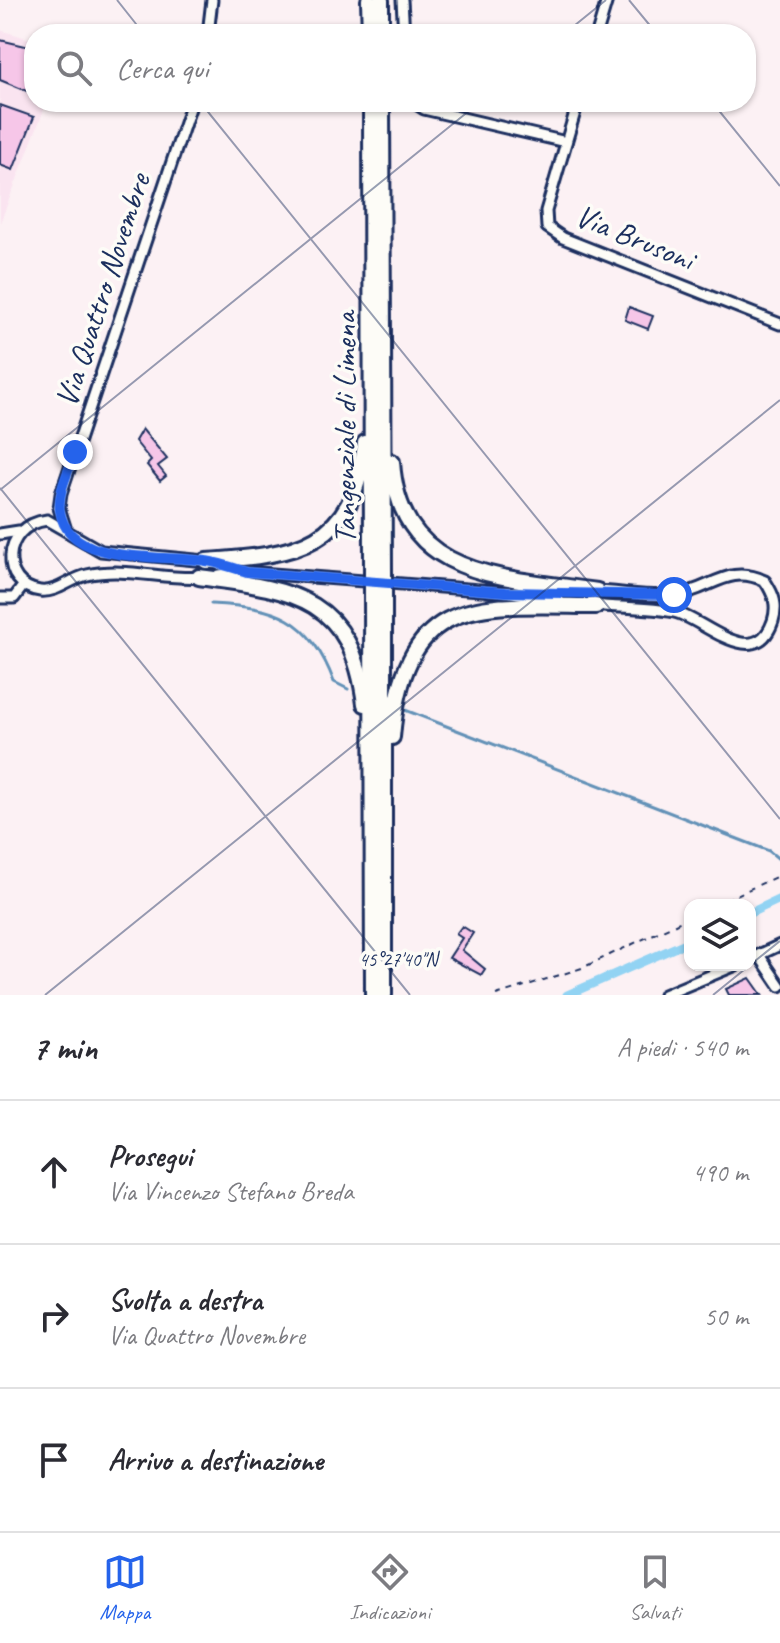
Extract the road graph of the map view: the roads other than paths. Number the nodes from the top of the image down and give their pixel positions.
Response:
1 (212, 0) edge
2 (369, 0) edge
3 (381, 0) edge
4 (402, 0) edge
5 (607, 0) edge
6 (209, 24) edge
7 (370, 24) edge
8 (381, 24) edge
9 (403, 24) edge
10 (600, 24) edge
11 (189, 112) edge
12 (371, 112) edge
13 (382, 112) edge
14 (437, 112) edge
15 (575, 112) edge
16 (566, 142) junction
17 (780, 324) edge
18 (383, 340) junction
19 (373, 363) junction
20 (61, 494) junction
21 (38, 521) junction
22 (66, 530) junction
23 (19, 531) junction
24 (0, 534) edge
25 (0, 554) edge
26 (206, 561) junction
27 (8, 566) junction
28 (247, 572) junction
29 (378, 572) junction
30 (199, 577) junction
31 (765, 581) junction
32 (780, 581) edge
33 (23, 586) junction
34 (0, 598) edge
35 (597, 598) junction
36 (778, 603) edge
37 (378, 839) junction
38 (780, 945) edge
39 (756, 956) edge
40 (756, 959) edge
41 (722, 971) edge
42 (780, 986) edge
43 (381, 995) edge
44 (664, 995) edge

1 - 6 street
2 - 7 highway
3 - 8 highway
4 - 9 street
5 - 10 street
11 - 20 street, Via Quattro Novembre
12 - 19 highway, Tangenziale di Limena
13 - 18 highway, Tangenziale di Limena
14 - 16 street
15 - 16 street, Via Brusoni
16 - 17 street, Via Brusoni
18 - 29 highway, Tangenziale di Limena
18 - 35 highway
19 - 26 highway
19 - 29 highway, Tangenziale di Limena
20 - 21 street, Via Quattro Novembre
20 - 22 street, Via Quattro Novembre
21 - 22 street
21 - 23 street
22 - 26 street
23 - 24 street
23 - 27 street
25 - 27 street
26 - 28 street
27 - 33 street
28 - 30 street
28 - 35 street
29 - 37 highway, Tangenziale di Limena, bridge
30 - 33 street
30 - 37 highway
31 - 32 street
31 - 35 street
31 - 36 street
33 - 34 street
35 - 36 street
35 - 37 highway
37 - 43 highway, Tangenziale di Limena
38 - 39 street
40 - 42 street
41 - 44 street

